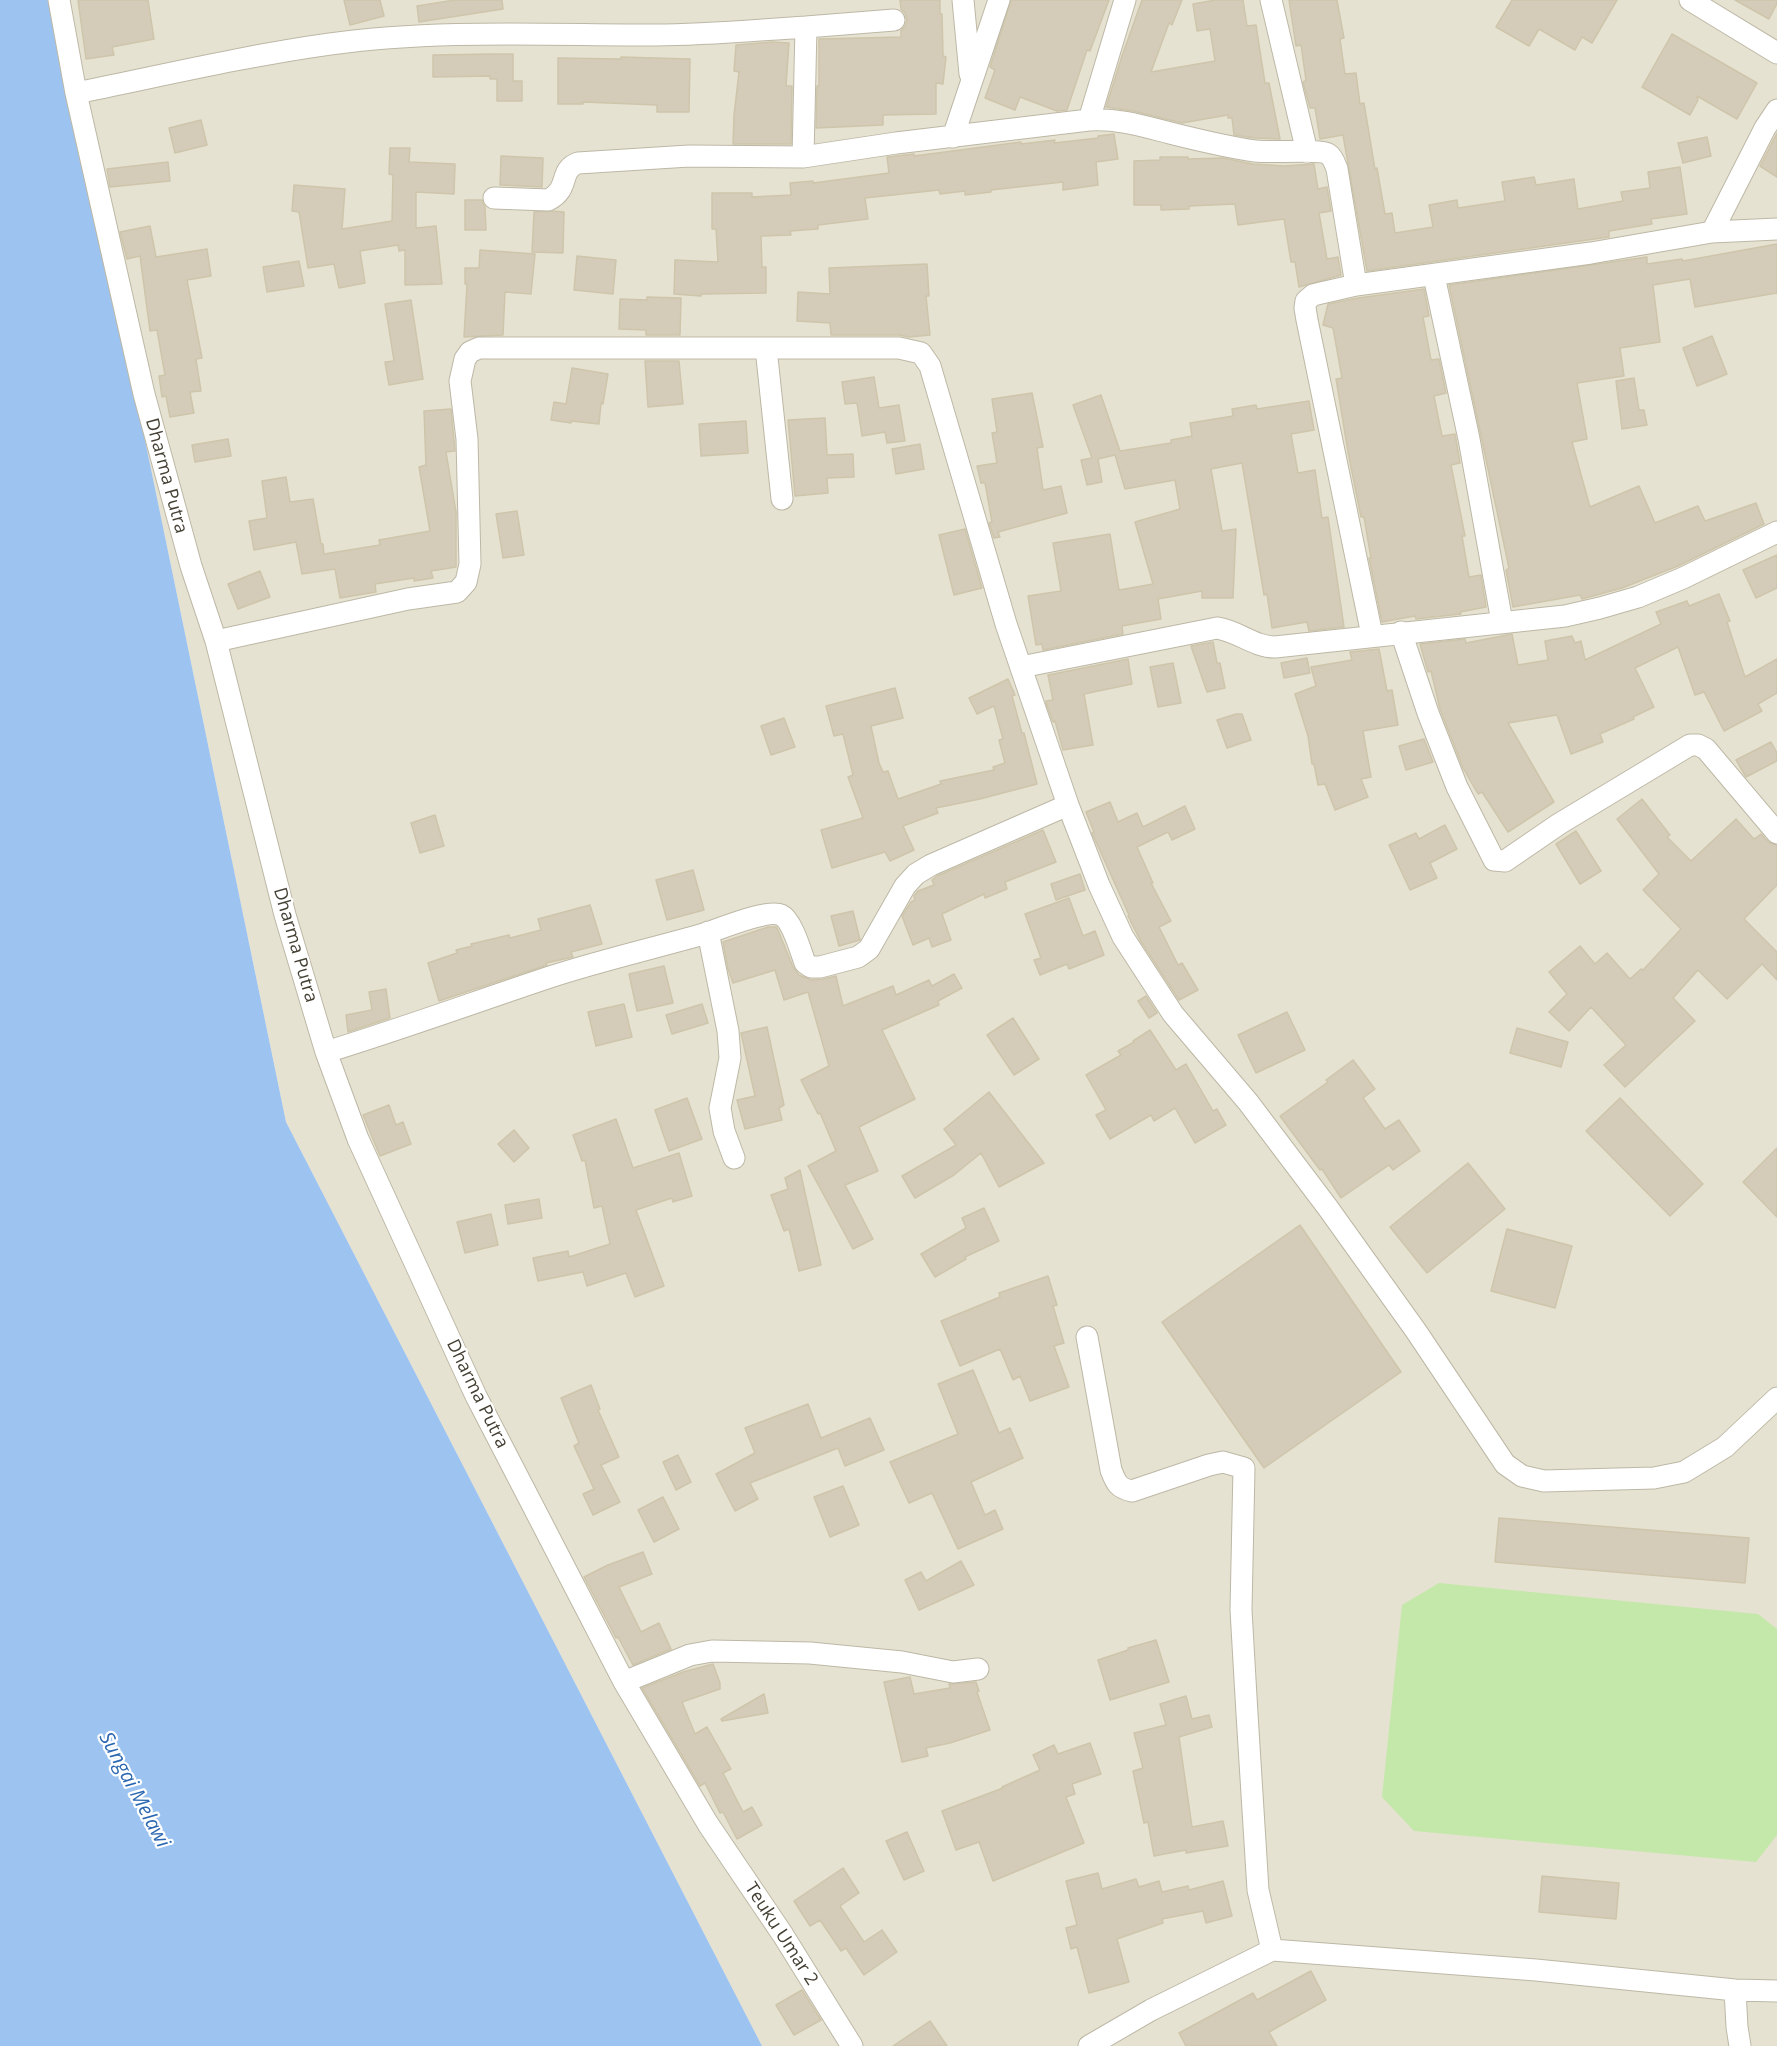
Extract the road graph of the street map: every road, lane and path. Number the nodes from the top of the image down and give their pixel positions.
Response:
1 (59, 0) edge
2 (963, 0) edge
3 (999, 0) edge
4 (1125, 0) edge
5 (1271, 0) edge
6 (1690, 0) edge
7 (894, 20) dead end
8 (806, 27) junction
9 (1777, 53) edge
10 (971, 83) junction
11 (76, 93) junction
12 (1777, 110) edge
13 (1089, 120) junction
14 (953, 137) junction
15 (1307, 152) junction
16 (803, 157) junction
17 (494, 198) dead end
18 (1777, 229) edge
19 (1712, 232) junction
20 (1434, 276) junction
21 (1356, 285) junction
22 (766, 348) junction
23 (782, 498) dead end
24 (1777, 532) edge
25 (1502, 622) junction
26 (1401, 632) junction
27 (1372, 635) junction
28 (216, 641) junction
29 (1021, 667) junction
30 (1068, 806) junction
31 (1777, 833) edge
32 (708, 932) junction
33 (326, 1053) junction
34 (734, 1158) dead end
35 (1088, 1337) dead end
36 (1777, 1398) edge
37 (978, 1669) dead end
38 (624, 1682) junction
39 (708, 1824) joint
40 (1272, 1950) junction
41 (1735, 1990) junction
42 (1777, 1992) edge
43 (852, 2046) edge
44 (1089, 2046) edge
45 (1740, 2046) edge

1 - 11 street, Dharma Putra
2 - 10 street
3 - 10 street
4 - 13 street
5 - 15 street
6 - 9 street
7 - 8 street
8 - 11 street
8 - 16 street
10 - 14 street
11 - 28 street, Dharma Putra
12 - 19 street
13 - 14 street
13 - 15 street
14 - 16 street
15 - 21 street
16 - 17 street
18 - 19 street
19 - 20 street
20 - 21 street
20 - 25 street
21 - 27 street
22 - 23 street
22 - 28 street
22 - 29 street
24 - 25 street
25 - 26 street
26 - 27 street
26 - 31 street
27 - 29 street
28 - 33 street, Dharma Putra
29 - 30 street
30 - 32 street
30 - 36 street
32 - 33 street
32 - 34 street
33 - 38 street, Dharma Putra
35 - 40 street
37 - 38 street
38 - 39 street, Dharma Putra
39 - 43 street, Teuku Umar 2
40 - 41 street
40 - 44 street
41 - 42 street
41 - 45 street

